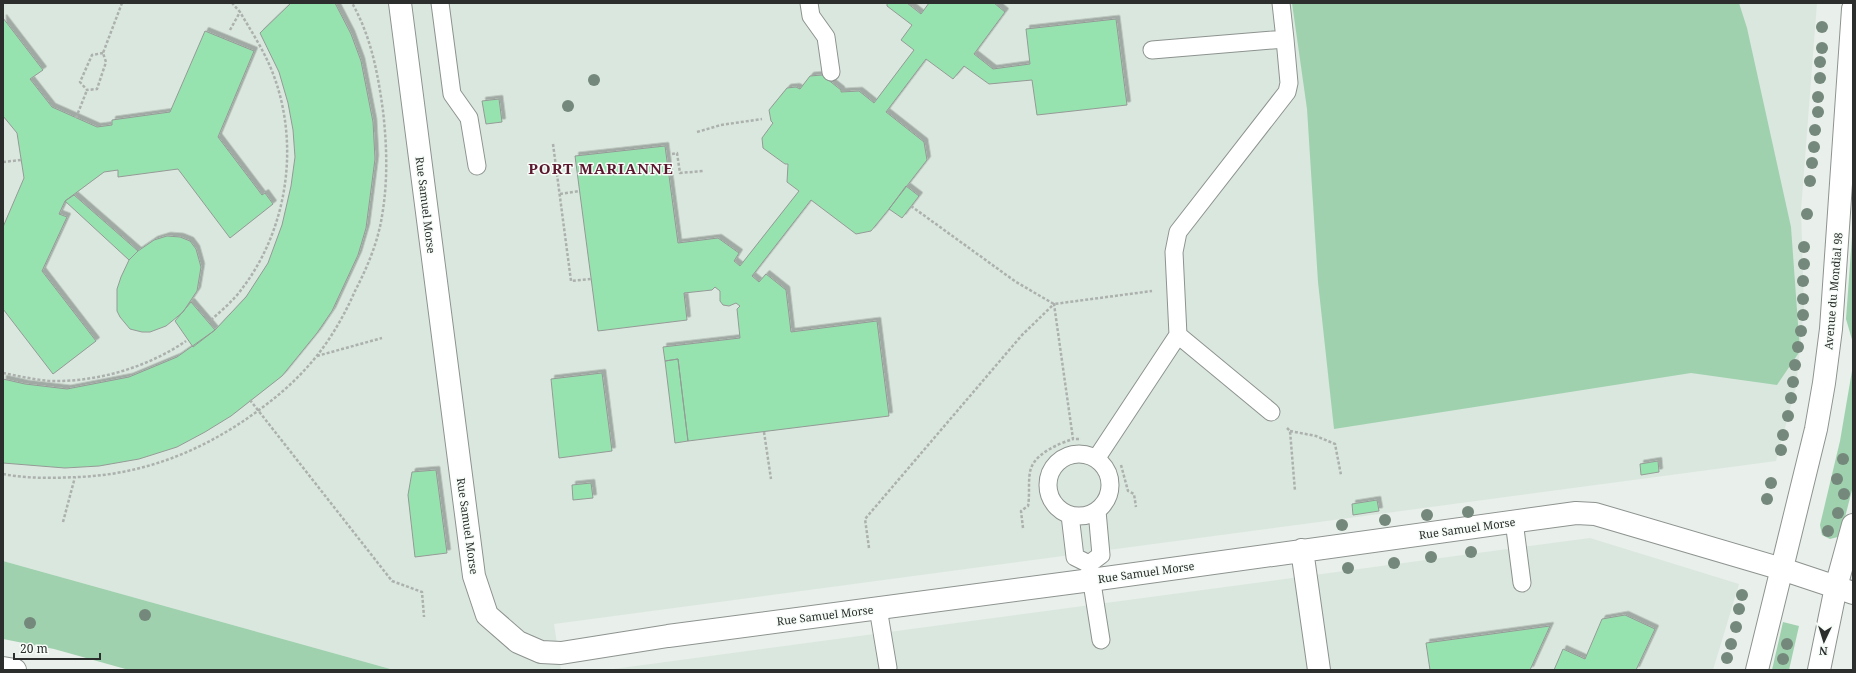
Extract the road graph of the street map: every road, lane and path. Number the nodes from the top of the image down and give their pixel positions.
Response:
1 (122, 3) edge
2 (232, 3) edge
3 (352, 3) edge
4 (400, 3) edge
5 (440, 3) edge
6 (809, 3) edge
7 (1281, 3) edge
8 (1853, 9) edge
9 (240, 12) junction
10 (230, 30) dead end
11 (1285, 39) junction
12 (1152, 50) dead end
13 (103, 53) junction
14 (831, 72) dead end
15 (87, 90) junction
16 (76, 118) dead end
17 (762, 119) dead end
18 (698, 132) dead end
19 (553, 144) dead end
20 (672, 154) dead end
21 (21, 160) dead end
22 (3, 162) edge
23 (477, 166) dead end
24 (703, 171) dead end
25 (580, 192) dead end
26 (560, 194) junction
27 (911, 206) dead end
28 (591, 279) dead end
29 (1176, 288) junction
30 (1054, 304) junction
31 (211, 320) dead end
32 (1178, 335) junction
33 (382, 338) dead end
34 (186, 341) dead end
35 (317, 356) junction
36 (3, 373) edge
37 (250, 400) dead end
38 (259, 410) junction
39 (1271, 412) joint
40 (1290, 431) junction
41 (764, 432) dead end
42 (1073, 439) junction
43 (1107, 443) junction
44 (1096, 459) junction
45 (3, 474) edge
46 (1341, 475) dead end
47 (75, 477) junction
48 (771, 479) dead end
49 (1295, 491) dead end
50 (1136, 507) dead end
51 (1097, 511) junction
52 (1070, 515) junction
53 (1514, 521) junction
54 (63, 522) dead end
55 (1853, 525) edge
56 (1024, 528) dead end
57 (869, 548) dead end
58 (1302, 550) junction
59 (1782, 569) junction
60 (1090, 572) junction
61 (1522, 583) dead end
62 (1844, 590) edge
63 (878, 608) junction
64 (424, 617) dead end
65 (1101, 640) dead end
66 (3, 668) edge
67 (888, 668) dead end
68 (15, 670) edge
69 (1319, 670) edge
70 (1757, 670) edge
71 (1819, 670) edge

1 - 13 path
2 - 9 path
3 - 35 path
4 - 63 street, Rue Samuel Morse
5 - 23 lane
6 - 14 lane
7 - 11 lane
8 - 59 street, Avenue du Mondial 98
9 - 10 path
9 - 31 path
11 - 12 lane
11 - 29 lane
13 - 15 path
13 - 15 path
15 - 16 path
17 - 18 path
19 - 26 path
20 - 24 path
21 - 22 path
25 - 26 path
26 - 28 path
27 - 30 path
29 - 30 path
29 - 32 lane
30 - 42 path
30 - 57 path
32 - 39 lane
32 - 43 lane
33 - 35 path
34 - 36 path
35 - 38 path
37 - 38 path
38 - 47 path
38 - 64 path
39 - 40 path
40 - 46 path
40 - 49 path
41 - 48 path
42 - 43 path
42 - 56 path
43 - 44 lane
43 - 50 path
44 - 51 lane
44 - 52 lane
45 - 47 path
47 - 54 path
51 - 52 lane
51 - 60 lane
52 - 60 lane
53 - 58 street, Rue Samuel Morse
53 - 59 street, Rue Samuel Morse
53 - 61 lane
55 - 62 street
58 - 60 street, Rue Samuel Morse
58 - 69 street
59 - 62 street
59 - 70 street, Avenue du Mondial 98
60 - 63 street, Rue Samuel Morse
60 - 65 lane
62 - 71 street
63 - 67 lane
66 - 68 street

